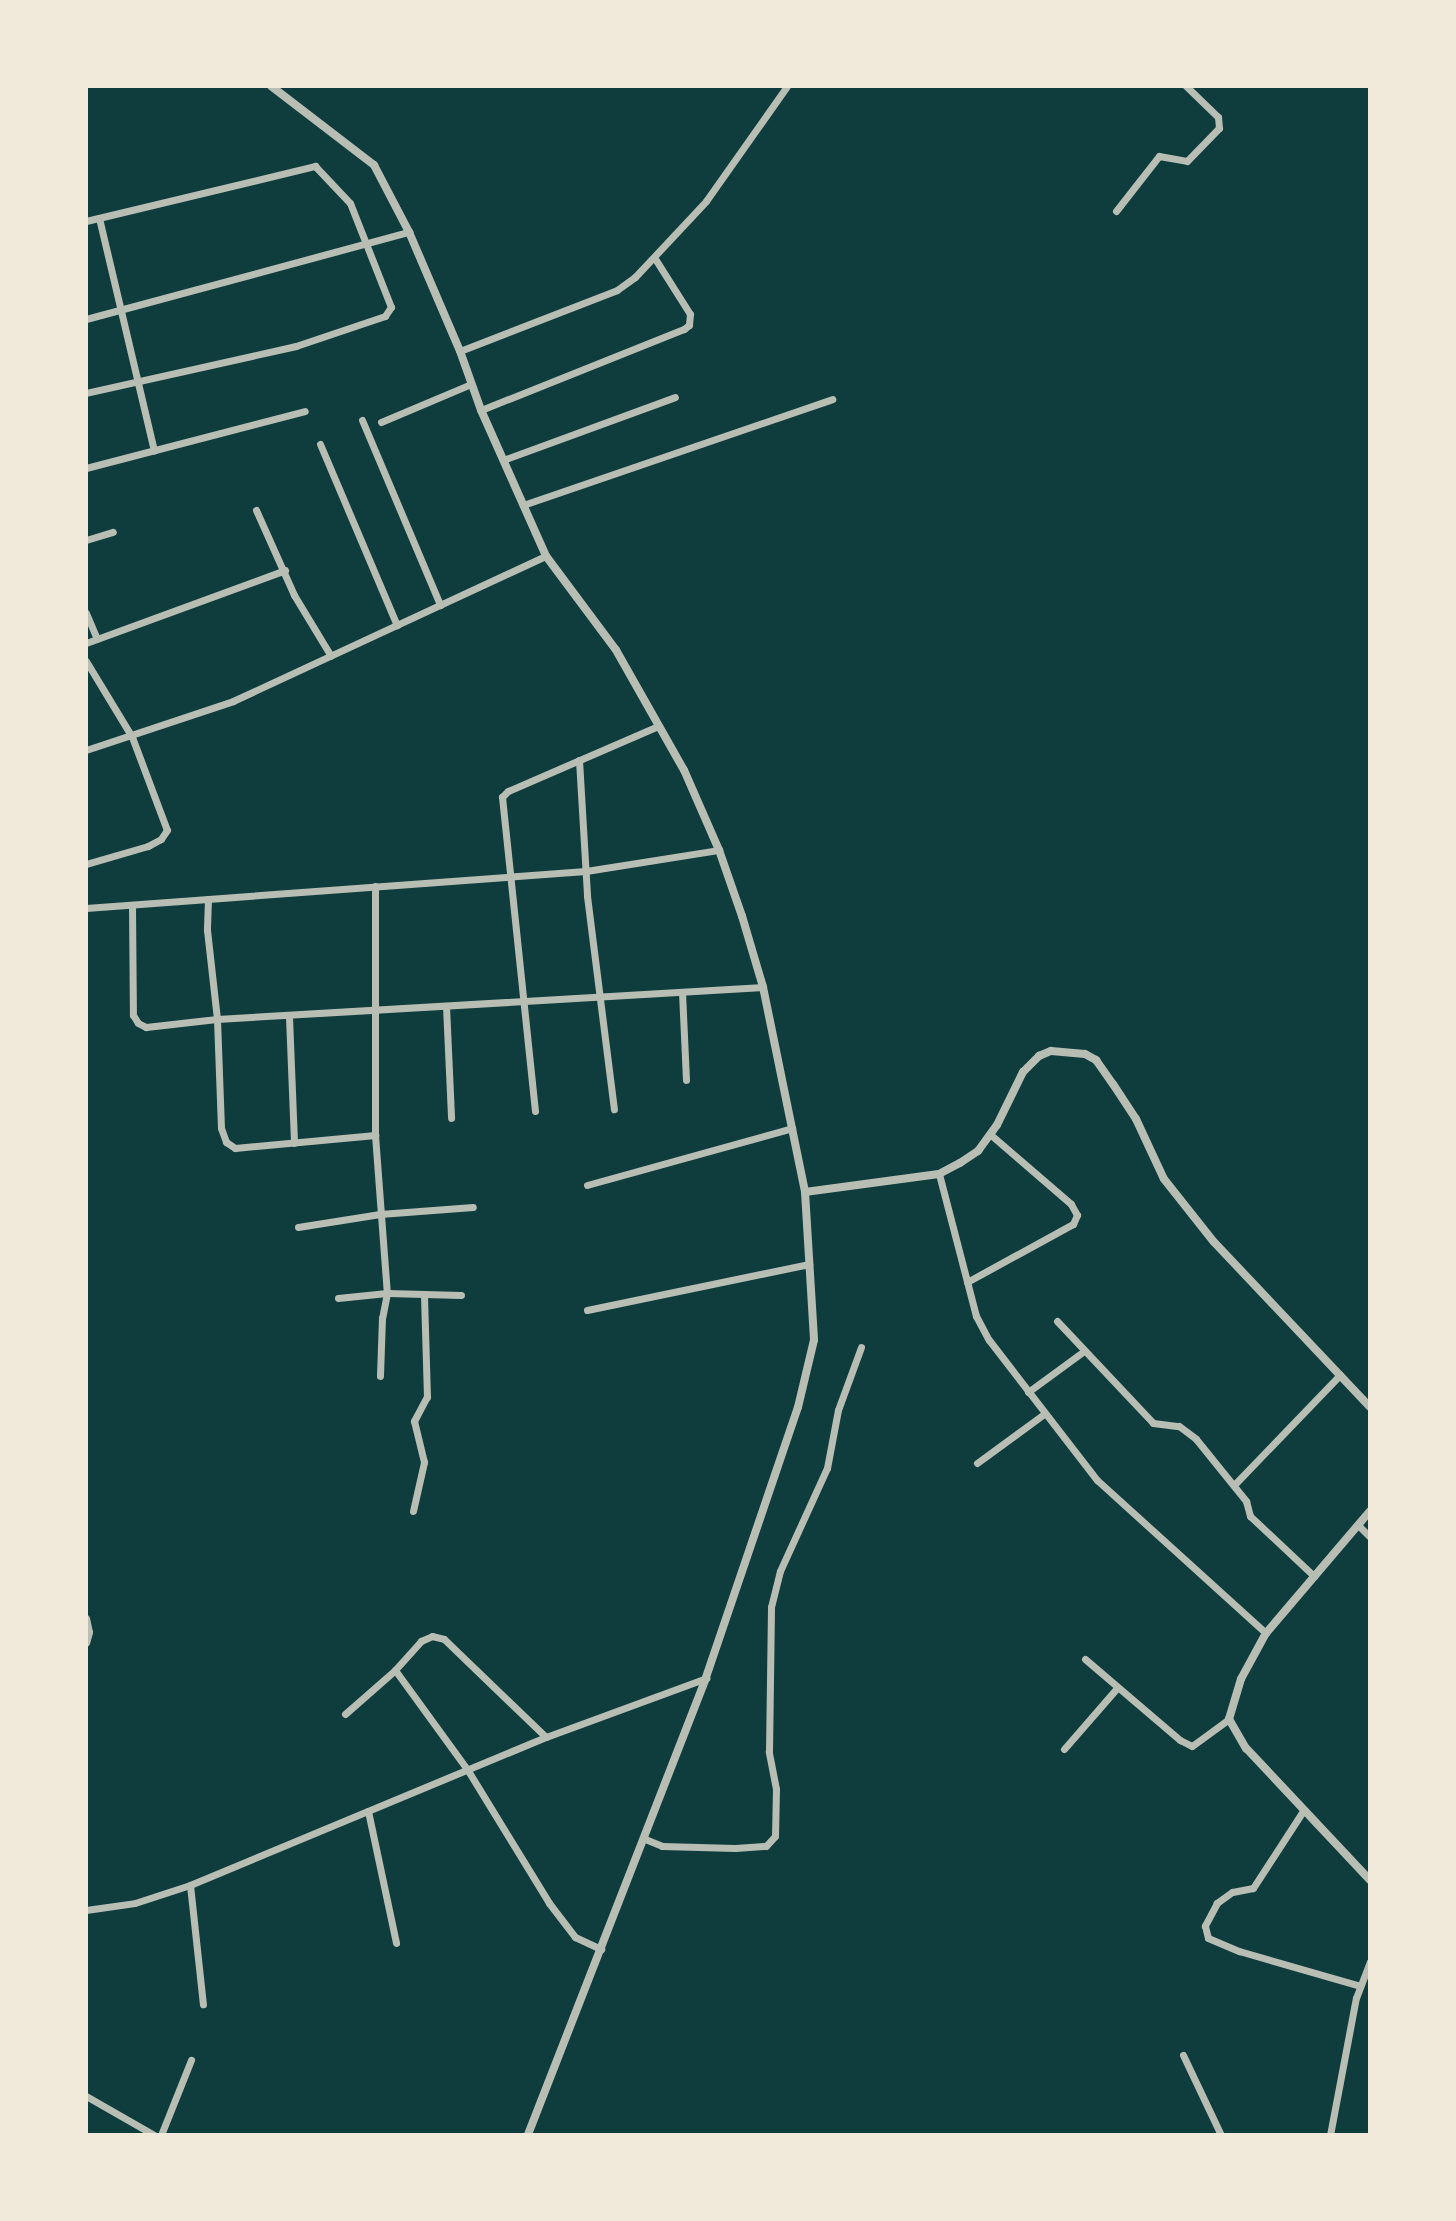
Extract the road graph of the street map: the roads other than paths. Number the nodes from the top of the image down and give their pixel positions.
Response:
1 (271, 86) edge
2 (787, 86) edge
3 (1186, 86) edge
4 (1116, 211) dead end
5 (99, 218) junction
6 (86, 221) edge
7 (409, 232) junction
8 (368, 246) junction
9 (654, 257) junction
10 (120, 311) junction
11 (86, 319) edge
12 (460, 351) junction
13 (136, 382) junction
14 (471, 384) junction
15 (86, 393) edge
16 (675, 397) dead end
17 (832, 399) dead end
18 (481, 410) junction
19 (305, 411) dead end
20 (362, 420) dead end
21 (381, 422) dead end
22 (320, 444) dead end
23 (154, 451) junction
24 (503, 460) junction
25 (86, 468) edge
26 (523, 505) junction
27 (256, 510) dead end
28 (113, 532) dead end
29 (86, 540) edge
30 (546, 556) junction
31 (285, 570) junction
32 (440, 605) junction
33 (86, 613) edge
34 (397, 625) junction
35 (97, 639) junction
36 (86, 643) edge
37 (331, 656) junction
38 (86, 661) edge
39 (658, 726) junction
40 (132, 737) junction
41 (86, 750) edge
42 (579, 760) junction
43 (719, 850) junction
44 (86, 864) edge
45 (586, 871) junction
46 (511, 876) junction
47 (375, 886) junction
48 (208, 899) junction
49 (132, 907) junction
50 (86, 908) edge
51 (763, 987) junction
52 (682, 992) junction
53 (601, 996) junction
54 (522, 1001) junction
55 (446, 1006) junction
56 (375, 1011) junction
57 (289, 1017) junction
58 (217, 1019) junction
59 (686, 1080) dead end
60 (614, 1109) dead end
61 (535, 1111) dead end
62 (451, 1118) dead end
63 (792, 1128) junction
64 (990, 1134) junction
65 (375, 1135) junction
66 (294, 1143) junction
67 (939, 1174) junction
68 (587, 1185) dead end
69 (805, 1192) junction
70 (473, 1207) dead end
71 (380, 1214) junction
72 (298, 1227) dead end
73 (809, 1264) junction
74 (967, 1282) junction
75 (387, 1293) junction
76 (424, 1294) junction
77 (461, 1295) dead end
78 (338, 1298) dead end
79 (587, 1310) dead end
80 (1057, 1321) dead end
81 (861, 1347) dead end
82 (1084, 1351) junction
83 (1340, 1375) junction
84 (380, 1376) dead end
85 (1028, 1392) junction
86 (1370, 1407) edge
87 (1044, 1414) junction
88 (977, 1463) dead end
89 (1234, 1485) junction
90 (413, 1511) dead end
91 (1370, 1511) edge
92 (1358, 1525) junction
93 (1370, 1537) edge
94 (1314, 1576) junction
95 (86, 1618) edge
96 (1266, 1633) junction
97 (86, 1643) edge
98 (1085, 1659) dead end
99 (395, 1670) junction
100 (706, 1678) junction
101 (1117, 1688) junction
102 (345, 1714) dead end
103 (1229, 1719) junction
104 (546, 1737) junction
105 (1064, 1749) dead end
106 (467, 1769) junction
107 (368, 1811) junction
108 (1303, 1811) junction
109 (649, 1840) junction
110 (1370, 1880) edge
111 (190, 1885) junction
112 (86, 1910) edge
113 (396, 1943) dead end
114 (601, 1949) junction
115 (1370, 1962) edge
116 (1360, 1986) junction
117 (203, 2004) dead end
118 (1183, 2055) dead end
119 (191, 2060) dead end
120 (86, 2096) edge
121 (154, 2135) edge
122 (161, 2135) edge
123 (528, 2135) edge
124 (1221, 2135) edge
125 (1330, 2135) edge

1 - 7 street
2 - 9 street
3 - 4 street
5 - 6 street
5 - 8 street
5 - 10 street
7 - 8 street
7 - 12 street
8 - 10 street
8 - 13 street
9 - 12 street
9 - 18 street
10 - 11 street
10 - 13 street
12 - 14 street
13 - 15 street
13 - 23 street
14 - 18 street
14 - 21 street
16 - 24 street
17 - 26 street
18 - 24 street
19 - 23 street
20 - 32 street
22 - 34 street
23 - 25 street
24 - 26 street
26 - 30 street
27 - 31 street
28 - 29 street
30 - 32 street
30 - 39 street
31 - 35 street
31 - 37 street
32 - 34 street
33 - 35 street
34 - 37 street
35 - 36 street
37 - 40 street
38 - 40 street
39 - 42 street
39 - 43 street
40 - 41 street
40 - 44 street
42 - 45 street
42 - 46 street
43 - 45 street
43 - 51 street
45 - 46 street
45 - 53 street
46 - 47 street
46 - 54 street
47 - 48 street
47 - 56 street
48 - 49 street
48 - 58 street
49 - 50 street
49 - 58 street
51 - 52 street
51 - 63 street
52 - 53 street
52 - 59 street
53 - 54 street
53 - 60 street
54 - 55 street
54 - 61 street
55 - 56 street
55 - 62 street
56 - 57 street
56 - 65 street
57 - 58 street
57 - 66 street
58 - 66 street
63 - 68 street
63 - 69 street
64 - 67 street
64 - 74 street
64 - 83 street
65 - 66 street
65 - 71 street
67 - 69 street
67 - 74 street
69 - 73 street
70 - 71 street
71 - 72 street
71 - 75 street
73 - 79 street
73 - 100 street
74 - 85 street
75 - 76 street
75 - 78 street
75 - 84 street
76 - 77 street
76 - 90 street
80 - 82 street
81 - 109 street
82 - 85 street
82 - 89 street
83 - 86 street
83 - 89 street
85 - 87 street
87 - 88 street
87 - 96 street
89 - 94 street
91 - 92 street
92 - 93 street
92 - 94 street
94 - 96 street
95 - 97 street
96 - 103 street
98 - 101 street
99 - 102 street
99 - 104 street
99 - 106 street
100 - 104 street
100 - 109 street
101 - 103 street
101 - 105 street
103 - 108 street
104 - 106 street
106 - 107 street
106 - 114 street
107 - 111 street
107 - 113 street
108 - 110 street
108 - 116 street
109 - 114 street
111 - 112 street
111 - 117 street
114 - 123 street
115 - 116 street
116 - 125 street
118 - 124 street
119 - 122 street
120 - 121 street

